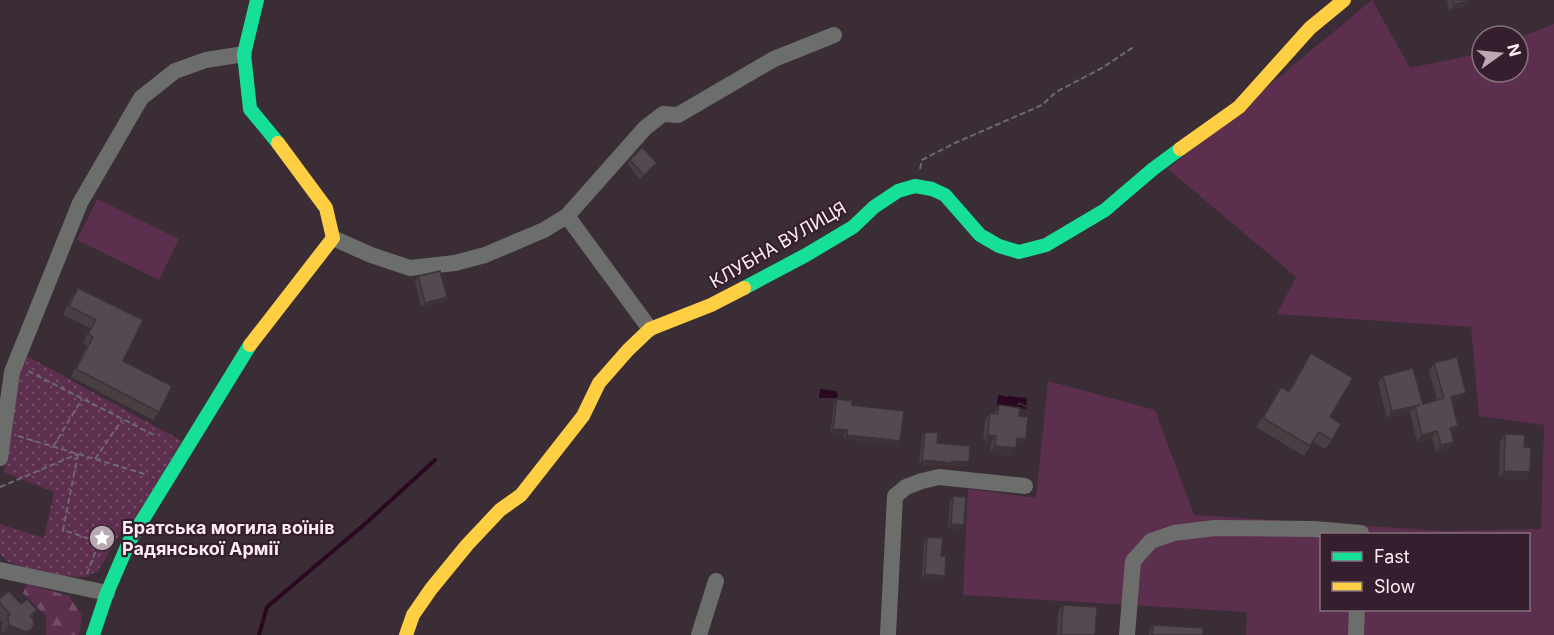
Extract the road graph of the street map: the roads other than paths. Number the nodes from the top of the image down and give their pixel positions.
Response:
1 (257, 0) edge
2 (1344, 0) edge
3 (834, 35) dead end
4 (244, 54) junction
5 (567, 216) junction
6 (333, 238) junction
7 (650, 329) junction
8 (0, 458) edge
9 (1025, 486) dead end
10 (1361, 533) edge
11 (0, 570) edge
12 (716, 581) dead end
13 (107, 593) junction
14 (1357, 611) edge
15 (93, 635) edge
16 (406, 635) edge
17 (699, 635) edge
18 (888, 635) edge
19 (1127, 635) edge
20 (1356, 635) edge

1 - 4 street
2 - 7 street, КЛУБНА ВУЛИЦЯ
3 - 5 street
4 - 6 street
4 - 8 street
5 - 6 street
5 - 7 street
6 - 13 street
7 - 16 street, КЛУБНА ВУЛИЦЯ
9 - 18 street
10 - 19 street
11 - 13 street
12 - 17 street
13 - 15 street
14 - 20 street

